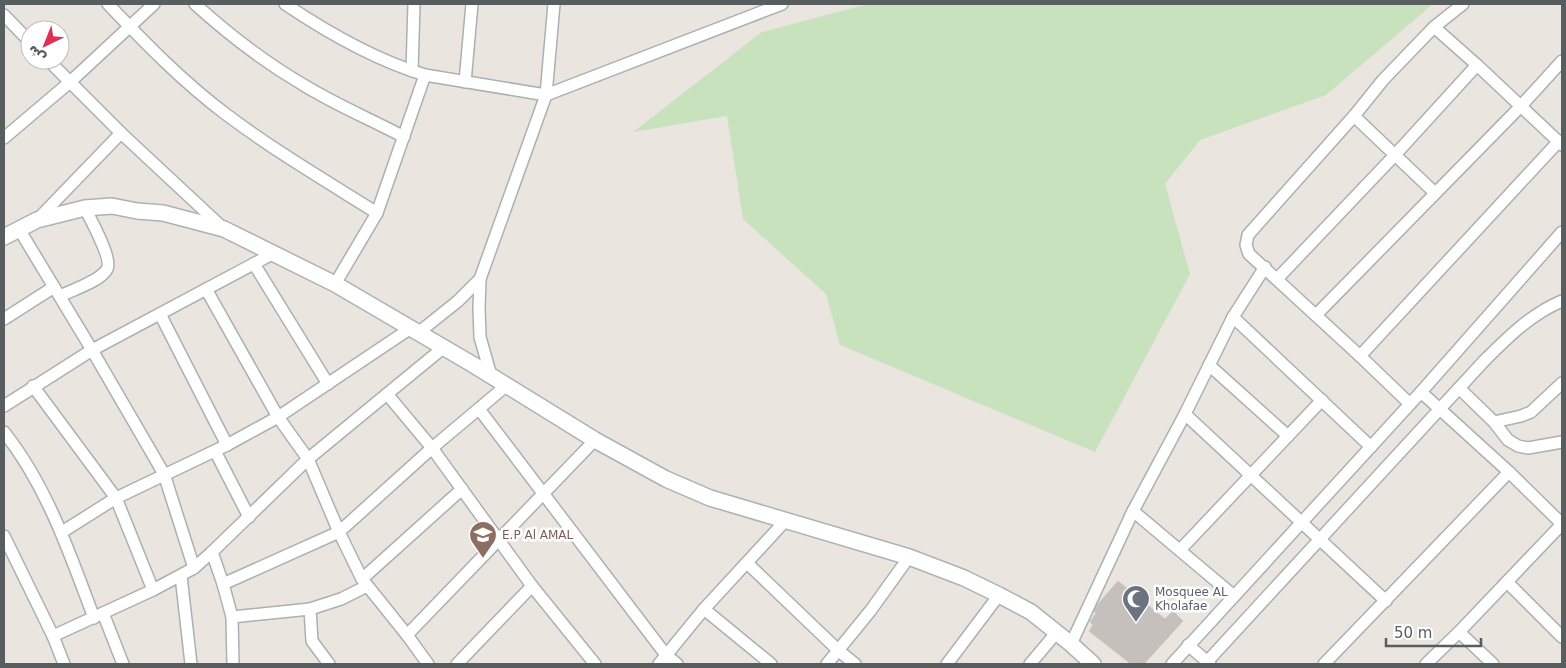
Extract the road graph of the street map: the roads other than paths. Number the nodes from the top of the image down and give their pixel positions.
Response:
1 (108, 4) edge
2 (154, 4) edge
3 (195, 4) edge
4 (285, 4) edge
5 (414, 4) edge
6 (472, 4) edge
7 (554, 4) edge
8 (782, 4) edge
9 (1463, 4) edge
10 (4, 16) edge
11 (129, 26) junction
12 (1434, 27) junction
13 (20, 32) edge
14 (1562, 62) edge
15 (1478, 65) junction
16 (58, 70) edge
17 (412, 71) junction
18 (425, 75) junction
19 (70, 82) junction
20 (465, 82) junction
21 (546, 95) junction
22 (1521, 106) junction
23 (1354, 116) junction
24 (121, 133) junction
25 (5, 134) edge
26 (404, 137) junction
27 (1561, 143) edge
28 (1394, 156) junction
29 (1435, 193) junction
30 (85, 208) junction
31 (376, 212) junction
32 (37, 220) junction
33 (224, 229) junction
34 (19, 230) junction
35 (1562, 232) edge
36 (4, 237) edge
37 (274, 253) junction
38 (254, 264) junction
39 (1265, 267) junction
40 (480, 279) junction
41 (1277, 279) junction
42 (335, 284) junction
43 (206, 289) junction
44 (57, 292) junction
45 (1562, 300) edge
46 (160, 314) junction
47 (1316, 315) junction
48 (1233, 317) junction
49 (4, 319) edge
50 (414, 330) junction
51 (444, 348) junction
52 (92, 350) junction
53 (1360, 356) junction
54 (1209, 365) junction
55 (491, 376) junction
56 (1562, 383) edge
57 (328, 384) junction
58 (507, 385) junction
59 (33, 386) junction
60 (1459, 388) junction
61 (1421, 392) junction
62 (387, 394) junction
63 (1322, 400) junction
64 (1410, 404) junction
65 (4, 406) edge
66 (479, 409) junction
67 (1440, 409) junction
68 (1184, 414) junction
69 (278, 417) junction
70 (1494, 422) junction
71 (4, 432) edge
72 (1288, 436) junction
73 (595, 440) junction
74 (1562, 442) edge
75 (227, 445) junction
76 (1371, 447) junction
77 (432, 448) junction
78 (215, 451) junction
79 (308, 459) junction
80 (1509, 472) junction
81 (164, 474) junction
82 (1251, 475) junction
83 (462, 489) junction
84 (544, 494) junction
85 (116, 498) junction
86 (1133, 511) junction
87 (248, 517) junction
88 (786, 520) junction
89 (1301, 522) junction
90 (1562, 524) edge
91 (62, 532) junction
92 (339, 532) junction
93 (4, 536) edge
94 (499, 540) junction
95 (1320, 540) junction
96 (1180, 550) junction
97 (212, 552) junction
98 (908, 557) junction
99 (747, 563) junction
100 (194, 568) junction
101 (181, 576) junction
102 (365, 582) junction
103 (1507, 582) junction
104 (223, 584) junction
105 (532, 586) junction
106 (153, 590) junction
107 (999, 595) junction
108 (1234, 596) junction
109 (1386, 601) junction
110 (310, 609) junction
111 (704, 610) junction
112 (99, 615) junction
113 (232, 617) junction
114 (1057, 632) junction
115 (1459, 632) junction
116 (407, 635) junction
117 (53, 636) junction
118 (1562, 637) edge
119 (1071, 644) junction
120 (1188, 645) junction
121 (232, 651) junction
122 (839, 652) junction
123 (663, 660) edge
124 (950, 663) edge
125 (1207, 663) edge
126 (63, 664) edge
127 (123, 664) edge
128 (191, 664) edge
129 (234, 664) edge
130 (242, 664) edge
131 (330, 664) edge
132 (428, 664) edge
133 (457, 664) edge
134 (595, 664) edge
135 (677, 664) edge
136 (771, 664) edge
137 (827, 664) edge
138 (855, 664) edge
139 (1030, 664) edge
140 (1093, 664) edge
141 (1172, 664) edge
142 (1324, 664) edge
143 (1426, 664) edge
144 (1493, 664) edge

1 - 11 street
2 - 11 street
3 - 26 street
4 - 17 street
5 - 17 street
6 - 20 street
7 - 21 street
8 - 21 street
9 - 12 street
10 - 13 street
11 - 19 street
11 - 31 street
12 - 15 street
12 - 23 street
14 - 22 street
15 - 22 street
15 - 28 street
16 - 19 street
17 - 18 street
18 - 20 street
18 - 26 street
19 - 24 street
19 - 25 street
20 - 21 street
21 - 40 street
22 - 27 street
22 - 29 street
23 - 28 street
23 - 39 street
24 - 32 street
24 - 33 street
26 - 31 street
27 - 53 street
28 - 29 street
28 - 41 street
29 - 47 street
30 - 32 main road
30 - 33 main road
30 - 44 street
31 - 42 street
32 - 34 main road
33 - 37 main road
34 - 36 main road
34 - 44 street
35 - 61 street
37 - 38 street
37 - 42 main road
38 - 43 street
38 - 57 street
39 - 41 street
39 - 48 street
40 - 50 street
40 - 55 street
41 - 47 street
42 - 50 main road
43 - 46 street
43 - 69 street
44 - 49 street
44 - 52 street
45 - 60 street
46 - 52 street
46 - 75 street
47 - 53 street
48 - 54 street
48 - 63 street
50 - 51 main road
50 - 57 street
51 - 55 main road
51 - 62 street
52 - 59 street
52 - 81 street
53 - 64 street
54 - 68 street
54 - 72 street
55 - 58 main road
56 - 70 street
57 - 69 street
58 - 66 street
58 - 73 main road
59 - 65 street
59 - 85 street
60 - 67 street
60 - 70 street
61 - 64 street
61 - 67 street
62 - 77 street
62 - 79 street
63 - 72 street
63 - 76 street
64 - 76 street
66 - 77 street
66 - 84 street
67 - 80 street
67 - 95 street
68 - 82 street
68 - 86 street
69 - 75 street
69 - 79 street
70 - 74 street
71 - 91 street
72 - 82 street
73 - 84 street
73 - 88 main road
75 - 78 street
76 - 89 street
77 - 83 street
77 - 92 street
78 - 81 street
78 - 87 street
79 - 87 street
79 - 92 street
80 - 90 street
80 - 109 street
81 - 85 street
81 - 100 street
82 - 89 street
82 - 96 street
83 - 94 street
83 - 102 street
84 - 94 street
84 - 123 street
85 - 91 street
85 - 106 street
86 - 96 street
86 - 119 street
87 - 97 street
88 - 98 main road
88 - 99 street
89 - 95 street
89 - 108 street
90 - 103 street
91 - 112 street
92 - 102 street
92 - 104 street
93 - 117 street
94 - 105 street
94 - 116 street
95 - 109 street
95 - 125 street
96 - 108 street
97 - 100 street
97 - 104 street
98 - 107 main road
98 - 122 street
99 - 111 street
99 - 122 street
100 - 101 street
101 - 106 street
101 - 128 street
102 - 110 street
102 - 116 street
103 - 115 street
103 - 118 street
104 - 113 street
105 - 133 street
105 - 134 street
106 - 112 street
107 - 114 main road
107 - 124 street
108 - 120 street
109 - 142 street
110 - 113 street
110 - 131 street
111 - 123 street
111 - 136 street
112 - 117 street
112 - 127 street
113 - 121 street
114 - 119 main road
114 - 139 street
115 - 143 street
115 - 144 street
116 - 132 street
117 - 126 street
119 - 140 main road
120 - 125 street
120 - 141 street
121 - 129 street
121 - 130 street
122 - 137 street
122 - 138 street
123 - 135 street

